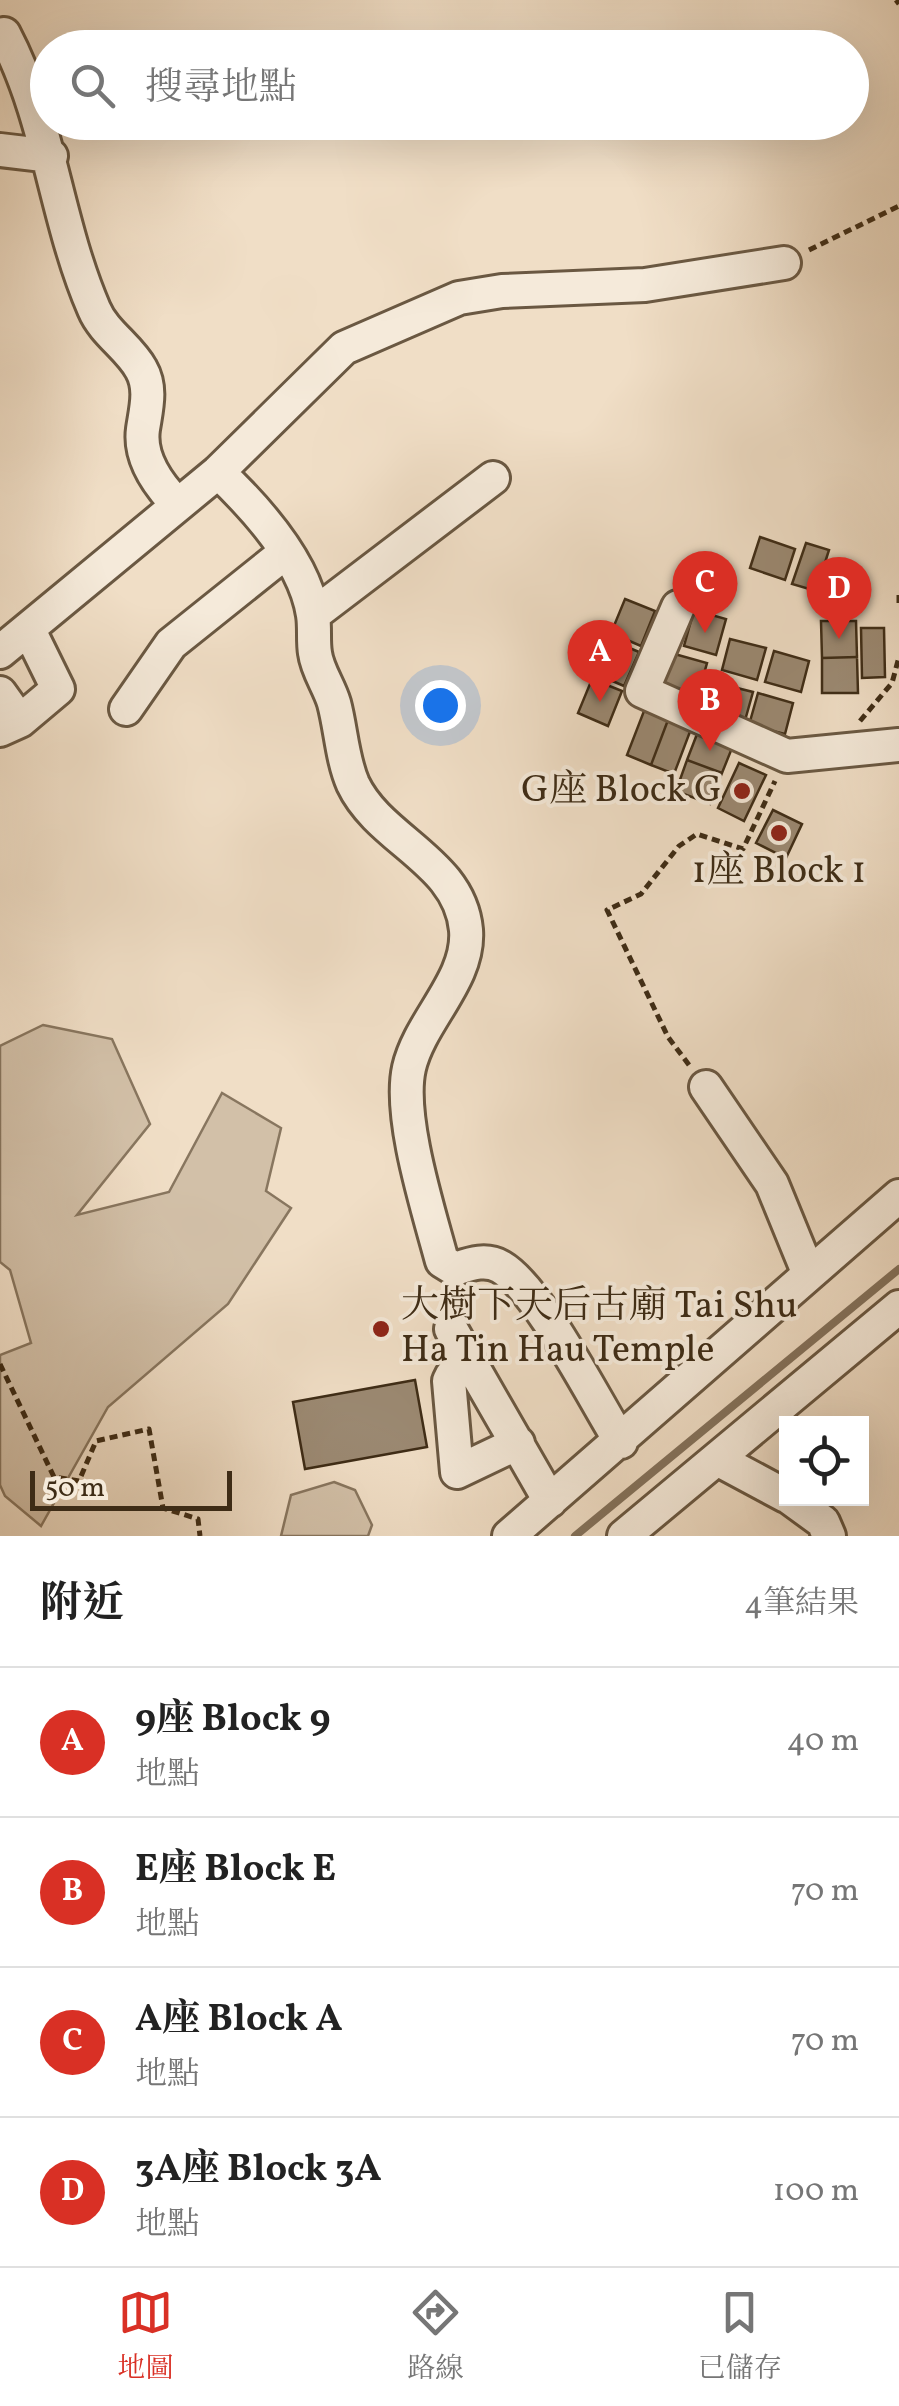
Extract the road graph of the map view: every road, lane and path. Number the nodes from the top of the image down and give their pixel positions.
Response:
1 (4, 34) dead end
2 (30, 89) edge
3 (46, 140) edge
4 (0, 150) edge
5 (51, 156) junction
6 (899, 206) edge
7 (784, 263) joint
8 (218, 472) junction
9 (493, 478) dead end
10 (176, 503) junction
11 (286, 552) junction
12 (899, 595) edge
13 (899, 603) edge
14 (678, 606) dead end
15 (313, 614) junction
16 (28, 630) junction
17 (0, 652) edge
18 (899, 656) edge
19 (0, 693) edge
20 (126, 709) dead end
21 (10, 726) edge
22 (899, 745) edge
23 (856, 746) junction
24 (788, 756) junction
25 (706, 1087) joint
26 (899, 1196) edge
27 (808, 1272) junction
28 (899, 1306) edge
29 (451, 1329) dead end
30 (0, 1364) edge
31 (470, 1364) junction
32 (620, 1442) junction
33 (518, 1443) junction
34 (717, 1458) junction
35 (779, 1492) edge
36 (550, 1501) junction
37 (801, 1506) edge
38 (200, 1536) edge
39 (509, 1536) edge
40 (624, 1536) edge
41 (829, 1536) edge

1 - 2 street
3 - 5 street
4 - 5 street
5 - 10 street
6 - 7 path
7 - 8 street
8 - 10 street
8 - 11 street
9 - 15 street
10 - 16 street
11 - 15 street
11 - 20 street
12 - 13 path
14 - 24 street
15 - 32 street
16 - 17 street
16 - 21 street
18 - 23 path
19 - 21 street
22 - 23 street
23 - 24 street
24 - 25 path
25 - 27 street
26 - 27 street
27 - 32 street
28 - 34 street
29 - 31 street
30 - 38 path
31 - 33 street
31 - 33 street
32 - 36 street
33 - 36 street
34 - 35 street
34 - 40 street
36 - 39 street
37 - 41 street

